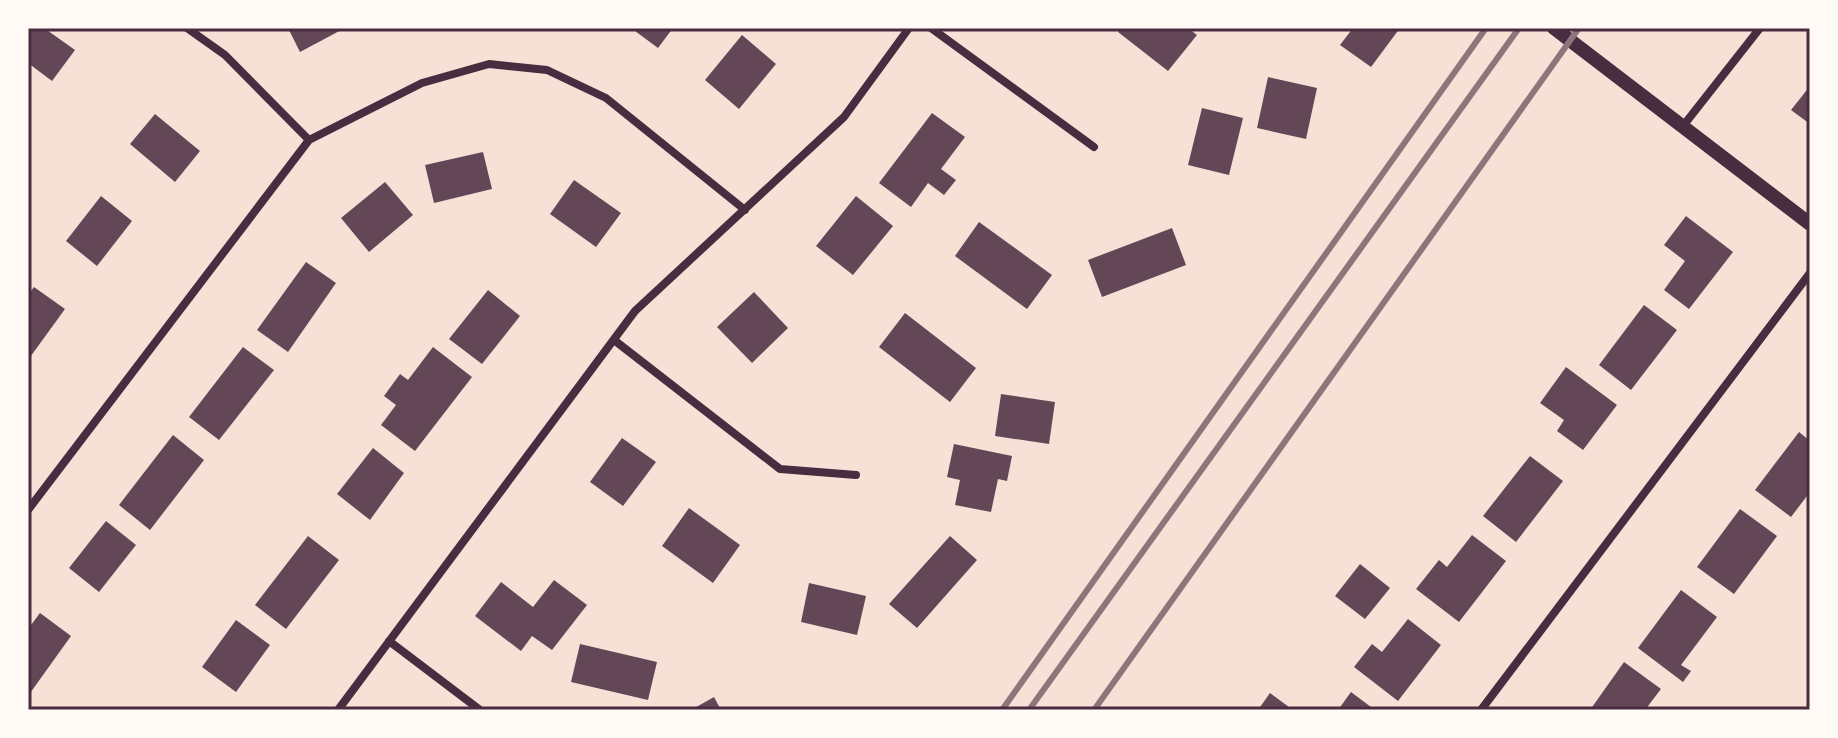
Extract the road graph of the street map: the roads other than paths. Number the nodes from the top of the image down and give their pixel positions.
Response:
1 (187, 28) edge
2 (909, 28) edge
3 (931, 28) edge
4 (1554, 28) edge
5 (1760, 28) edge
6 (1683, 126) junction
7 (309, 140) junction
8 (1094, 147) dead end
9 (745, 210) junction
10 (1810, 224) edge
11 (1810, 273) edge
12 (614, 340) junction
13 (856, 475) dead end
14 (28, 510) edge
15 (389, 641) junction
16 (338, 710) edge
17 (480, 710) edge
18 (1481, 710) edge

1 - 7 street
2 - 9 street
3 - 8 street
4 - 6 street
5 - 6 street
6 - 10 street
7 - 9 street
7 - 14 street
9 - 12 street
11 - 18 street
12 - 13 street
12 - 15 street
15 - 16 street
15 - 17 street

